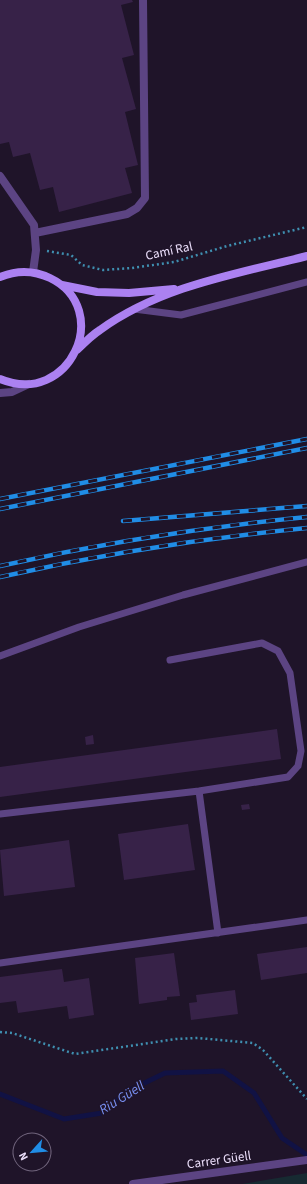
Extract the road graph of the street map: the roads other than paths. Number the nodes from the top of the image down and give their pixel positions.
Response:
1 (143, 0) edge
2 (0, 176) edge
3 (35, 232) junction
4 (307, 256) edge
5 (33, 272) junction
6 (0, 277) edge
7 (307, 282) edge
8 (62, 285) junction
9 (183, 288) junction
10 (134, 309) junction
11 (77, 350) junction
12 (0, 379) edge
13 (29, 384) junction
14 (0, 394) edge
15 (307, 562) edge
16 (0, 656) edge
17 (170, 660) dead end
18 (199, 791) junction
19 (0, 814) edge
20 (307, 920) edge
21 (218, 933) junction
22 (0, 963) edge
23 (307, 1160) edge
24 (145, 1183) edge
25 (134, 1184) edge

1 - 3 street
2 - 3 street
3 - 5 street
4 - 9 main road
5 - 6 main road
5 - 8 main road
7 - 10 lane
8 - 9 main road
8 - 11 main road
9 - 10 main road
10 - 11 main road
11 - 13 main road
12 - 13 main road
13 - 14 street
15 - 16 lane
17 - 18 lane
18 - 19 lane
18 - 21 lane
20 - 21 lane
21 - 22 lane
23 - 24 street, Carrer Güell
24 - 25 street, Carrer Güell

